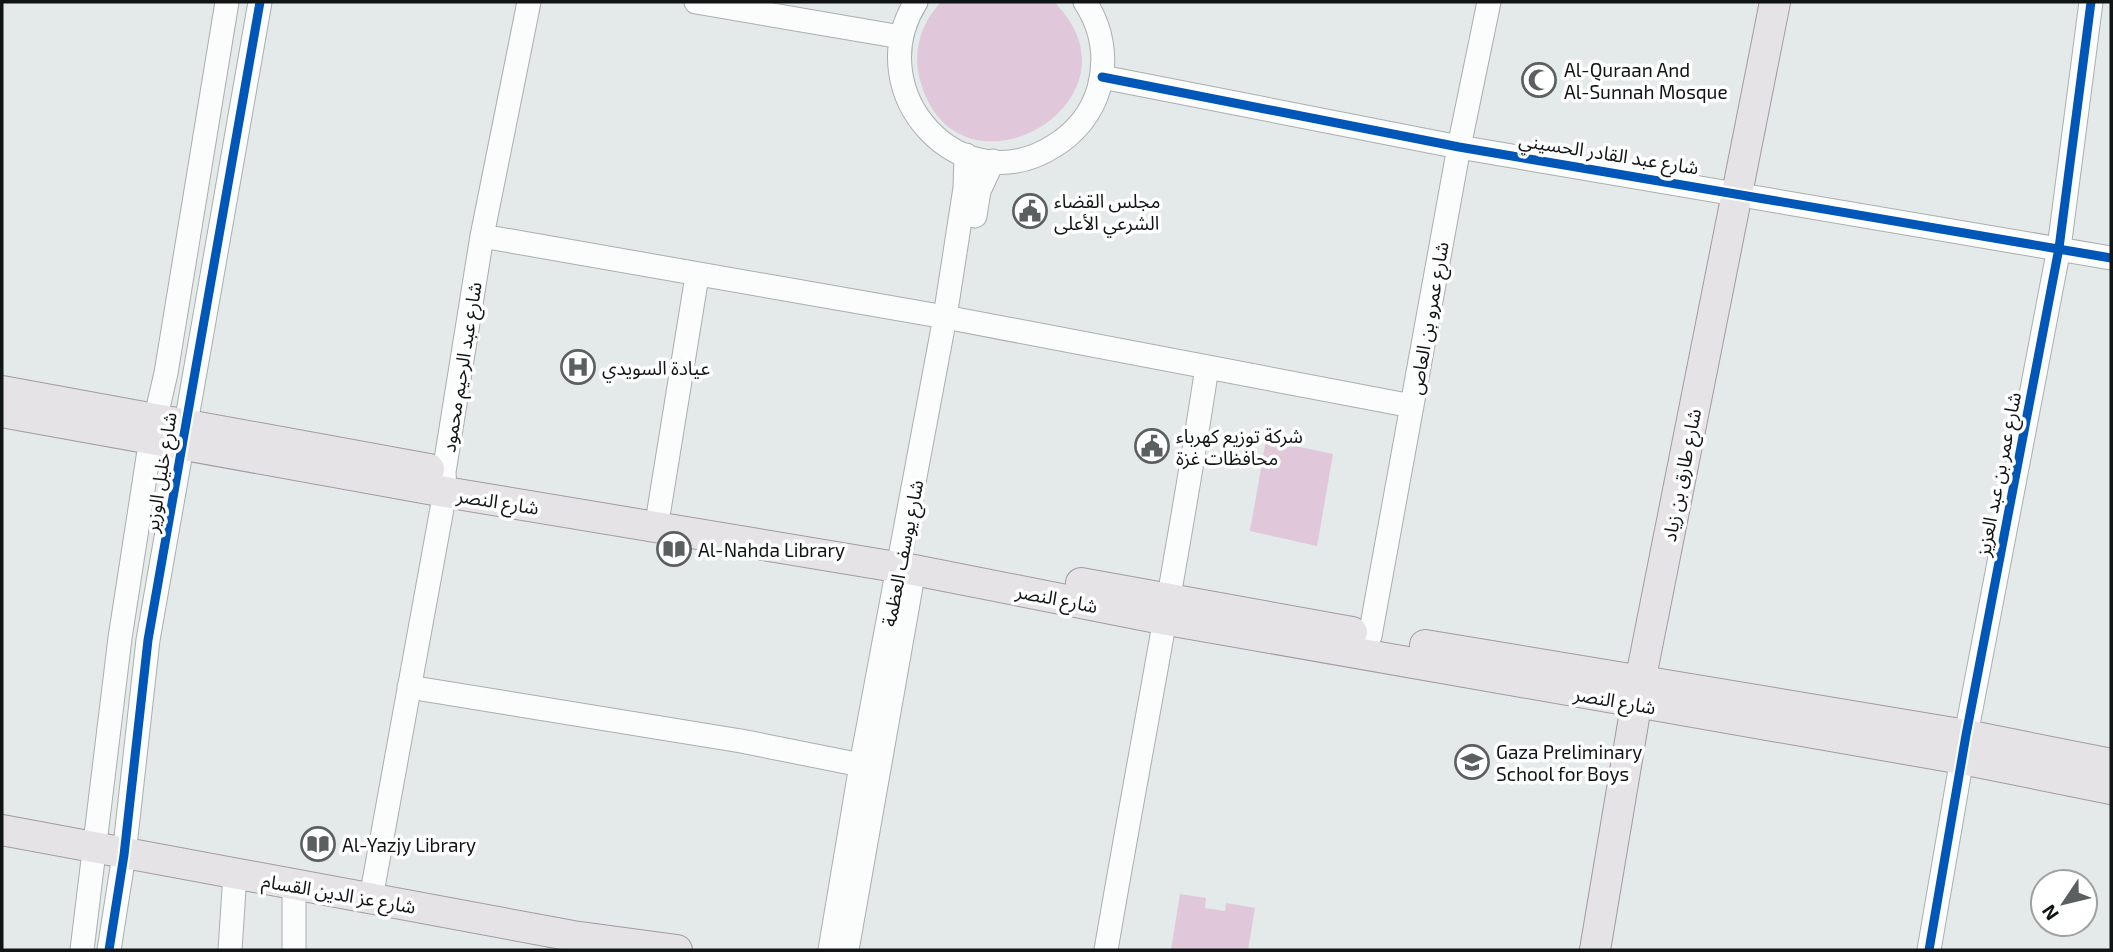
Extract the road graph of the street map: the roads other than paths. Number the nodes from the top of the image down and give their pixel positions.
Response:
1 (227, 2) edge
2 (260, 2) edge
3 (529, 2) edge
4 (696, 2) edge
5 (916, 2) edge
6 (1085, 2) edge
7 (1489, 2) edge
8 (1775, 2) edge
9 (2091, 2) edge
10 (901, 37) junction
11 (1101, 78) junction
12 (1459, 147) junction
13 (966, 155) junction
14 (993, 161) junction
15 (1738, 192) junction
16 (482, 236) junction
17 (2059, 248) junction
18 (2111, 258) edge
19 (697, 276) junction
20 (951, 318) junction
21 (1207, 367) junction
22 (2, 391) edge
23 (1412, 406) junction
24 (2, 412) edge
25 (169, 431) junction
26 (444, 482) junction
27 (659, 510) junction
28 (908, 562) junction
29 (1164, 608) junction
30 (1370, 636) junction
31 (409, 687) junction
32 (1638, 693) junction
33 (1964, 747) junction
34 (2111, 764) edge
35 (861, 765) junction
36 (2111, 789) edge
37 (2, 830) edge
38 (2, 841) edge
39 (93, 851) junction
40 (123, 859) junction
41 (234, 878) junction
42 (293, 889) junction
43 (371, 898) junction
44 (82, 950) edge
45 (109, 950) edge
46 (230, 950) edge
47 (294, 950) edge
48 (609, 950) edge
49 (677, 950) edge
50 (830, 950) edge
51 (846, 950) edge
52 (1106, 950) edge
53 (1595, 950) edge
54 (1929, 950) edge

1 - 25 street, شارع خليل الوزير
2 - 25 street, شارع خليل الوزير
3 - 16 street, شارع عبد الرحيم محمود
4 - 10 street
5 - 10 street
6 - 11 street
7 - 12 street, شارع عمرو بن العاص
8 - 15 main road, شارع طارق بن زياد
9 - 17 street, شارع عمر بن عبد العزيز
10 - 13 street
11 - 12 street, شارع عبد القادر الحسيني
11 - 14 street
12 - 15 street, شارع عبد القادر الحسيني
12 - 23 street, شارع عمرو بن العاص
13 - 14 street
13 - 20 street, شارع يوسف العظمة
14 - 20 street, شارع يوسف العظمة
15 - 17 street, شارع عبد القادر الحسيني
15 - 32 main road, شارع طارق بن زياد
16 - 19 street
16 - 26 street, شارع عبد الرحيم محمود
17 - 18 street, شارع عبد القادر الحسيني
17 - 33 street, شارع عمر بن عبد العزيز
19 - 20 street
19 - 27 street
20 - 21 street
20 - 28 street, شارع يوسف العظمة
21 - 23 street
21 - 29 street
22 - 25 main road, شارع النصر
23 - 30 street, شارع عمرو بن العاص
24 - 25 main road, شارع النصر
25 - 26 main road, شارع النصر
25 - 39 street, شارع خليل الوزير
25 - 40 street, شارع خليل الوزير
26 - 27 main road, شارع النصر
26 - 28 main road, شارع النصر
26 - 31 street, شارع عبد الرحيم محمود
27 - 28 main road, شارع النصر
28 - 29 main road, شارع النصر
28 - 35 street, شارع يوسف العظمة
28 - 51 street, شارع يوسف العظمة
29 - 30 main road, شارع النصر
29 - 32 main road, شارع النصر
29 - 52 street
30 - 32 main road, شارع النصر
31 - 35 street
31 - 43 street, شارع عبد الرحيم محمود
32 - 33 main road, شارع النصر
32 - 53 main road, شارع طارق بن زياد
33 - 34 main road, شارع النصر
33 - 36 main road, شارع النصر
33 - 54 street, شارع عمر بن عبد العزيز
35 - 50 street, شارع يوسف العظمة
37 - 39 main road, شارع عز الدين القسام
38 - 39 main road, شارع عز الدين القسام
39 - 40 main road, شارع عز الدين القسام
39 - 44 street, شارع خليل الوزير
40 - 41 main road, شارع عز الدين القسام
40 - 45 street, شارع خليل الوزير
41 - 42 main road, شارع عز الدين القسام
41 - 46 street
42 - 43 main road, شارع عز الدين القسام
42 - 47 street
42 - 48 main road, شارع عز الدين القسام
43 - 49 main road, شارع عز الدين القسام

